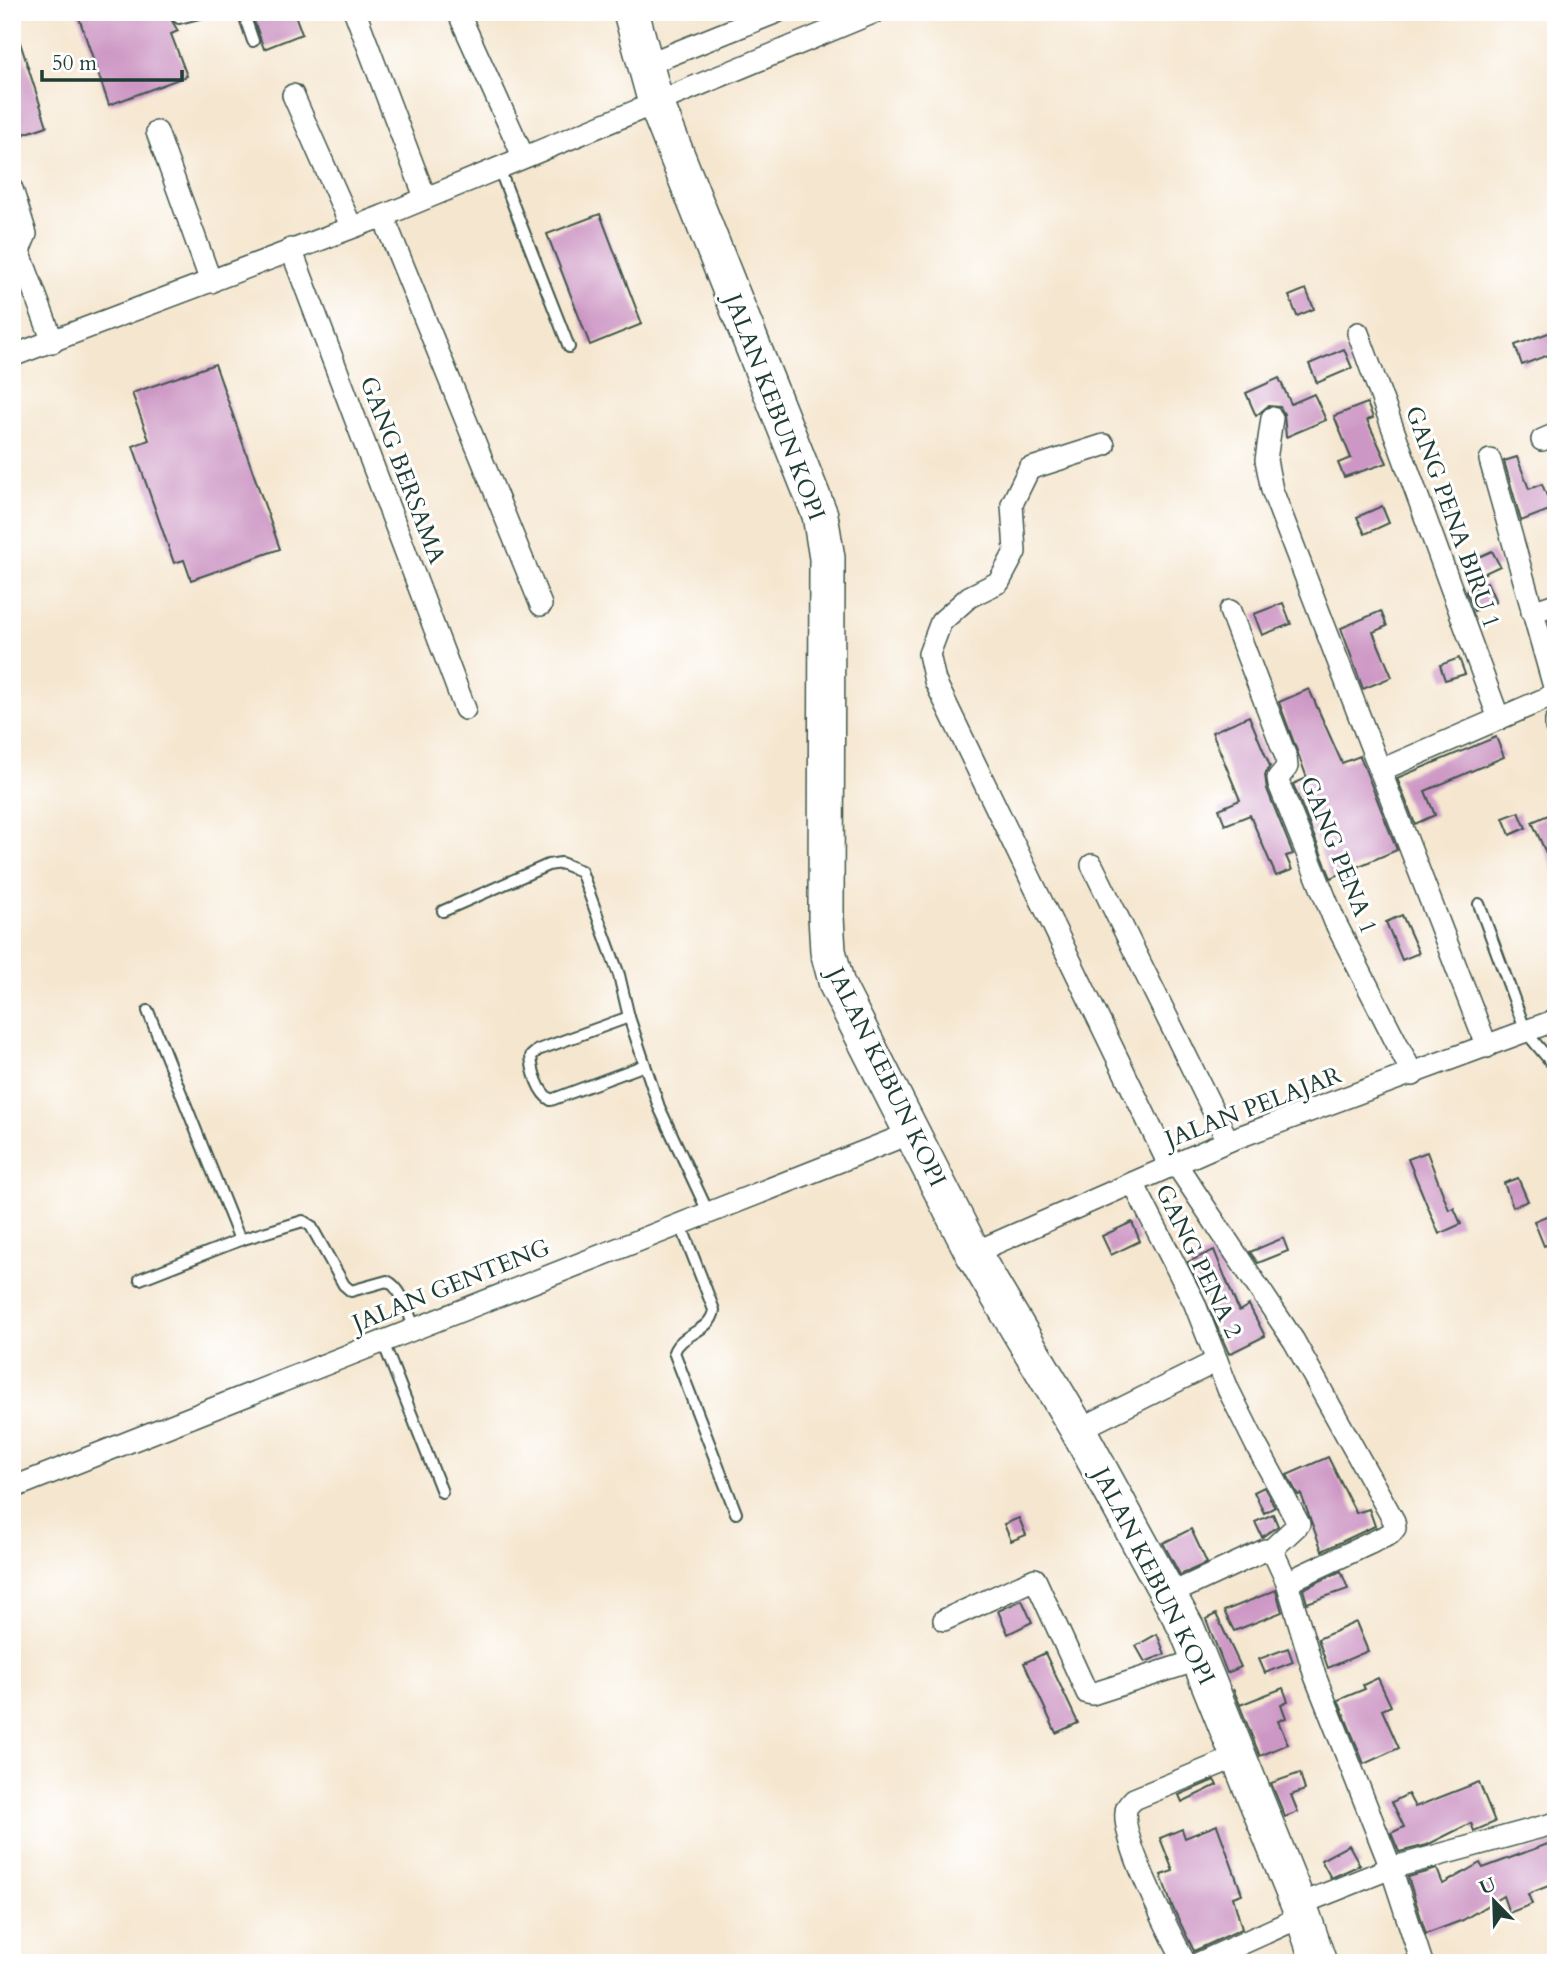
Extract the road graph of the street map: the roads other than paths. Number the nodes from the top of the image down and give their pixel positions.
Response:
1 (203, 12) edge
2 (243, 12) edge
3 (355, 12) edge
4 (458, 12) edge
5 (631, 12) edge
6 (777, 12) edge
7 (875, 12) edge
8 (179, 18) dead end
9 (253, 41) dead end
10 (645, 65) junction
11 (293, 95) dead end
12 (656, 103) junction
13 (158, 132) dead end
14 (523, 156) junction
15 (498, 166) junction
16 (12, 190) edge
17 (425, 197) junction
18 (383, 216) junction
19 (351, 226) junction
20 (291, 249) junction
21 (211, 282) junction
22 (1358, 333) dead end
23 (53, 342) junction
24 (569, 347) dead end
25 (12, 356) edge
26 (1272, 418) dead end
27 (1104, 445) dead end
28 (1490, 460) dead end
29 (1556, 604) edge
30 (541, 605) dead end
31 (1230, 611) dead end
32 (1532, 612) junction
33 (1556, 694) edge
34 (465, 709) dead end
35 (1499, 719) junction
36 (1556, 721) edge
37 (1556, 727) edge
38 (1381, 770) junction
39 (1092, 865) dead end
40 (1479, 904) dead end
41 (443, 911) dead end
42 (148, 1011) dead end
43 (629, 1017) junction
44 (1556, 1020) edge
45 (1526, 1032) junction
46 (1487, 1047) junction
47 (645, 1065) junction
48 (1556, 1068) edge
49 (1413, 1074) junction
50 (911, 1133) junction
51 (1227, 1141) junction
52 (1173, 1165) junction
53 (1133, 1183) junction
54 (708, 1212) junction
55 (680, 1223) junction
56 (240, 1240) junction
57 (973, 1253) junction
58 (140, 1279) dead end
59 (414, 1327) junction
60 (383, 1342) junction
61 (1217, 1361) junction
62 (1079, 1430) junction
63 (12, 1489) edge
64 (442, 1492) dead end
65 (736, 1513) dead end
66 (1270, 1551) junction
67 (1287, 1582) junction
68 (1168, 1595) junction
69 (944, 1620) dead end
70 (1201, 1659) junction
71 (1239, 1756) junction
72 (1556, 1823) edge
73 (1391, 1868) junction
74 (1301, 1911) junction
75 (1185, 1963) edge
76 (1199, 1963) edge
77 (1319, 1963) edge
78 (1422, 1963) edge

1 - 8 lane
2 - 9 lane
3 - 17 street
4 - 14 street
5 - 10 main road, JALAN KEBUN KOPI
6 - 10 street
7 - 12 street
10 - 12 main road, JALAN KEBUN KOPI
11 - 19 street
12 - 14 street
12 - 50 main road, JALAN KEBUN KOPI
13 - 21 street
14 - 15 street
15 - 17 street
15 - 24 lane
16 - 23 street
17 - 18 street
18 - 19 street
18 - 30 street
19 - 20 street
20 - 21 street
20 - 34 street, GANG BERSAMA
21 - 23 street
22 - 35 street, GANG PENA BIRU 1
23 - 25 street
26 - 38 street
27 - 52 street
28 - 32 street
29 - 32 street
31 - 49 street, GANG PENA 1
32 - 33 street
33 - 35 street
35 - 38 street
36 - 37 street
38 - 46 street
39 - 51 street
40 - 45 lane
41 - 43 lane
42 - 56 lane
43 - 47 lane
43 - 47 lane
44 - 45 street, JALAN PELAJAR
45 - 46 street, JALAN PELAJAR
45 - 48 lane
46 - 49 street, JALAN PELAJAR
47 - 54 lane
49 - 51 street, JALAN PELAJAR
50 - 54 street, JALAN GENTENG
50 - 57 main road, JALAN KEBUN KOPI
51 - 52 street, JALAN PELAJAR
52 - 53 street, JALAN PELAJAR
52 - 67 street
53 - 57 street, JALAN PELAJAR
53 - 61 street, GANG PENA 2
54 - 55 street, JALAN GENTENG
55 - 59 street, JALAN GENTENG
55 - 65 lane
56 - 58 lane
56 - 59 lane
57 - 62 main road, JALAN KEBUN KOPI
59 - 60 street, JALAN GENTENG
60 - 63 street, JALAN GENTENG
60 - 64 lane
61 - 62 street
61 - 66 street, GANG PENA 2
62 - 68 main road, JALAN KEBUN KOPI
66 - 67 street
66 - 68 street
67 - 73 street
68 - 70 main road, JALAN KEBUN KOPI
69 - 70 street
70 - 71 main road, JALAN KEBUN KOPI
71 - 74 main road, JALAN KEBUN KOPI
71 - 75 street
72 - 73 street
73 - 74 street
73 - 78 street
74 - 76 street
74 - 77 main road, JALAN KEBUN KOPI

